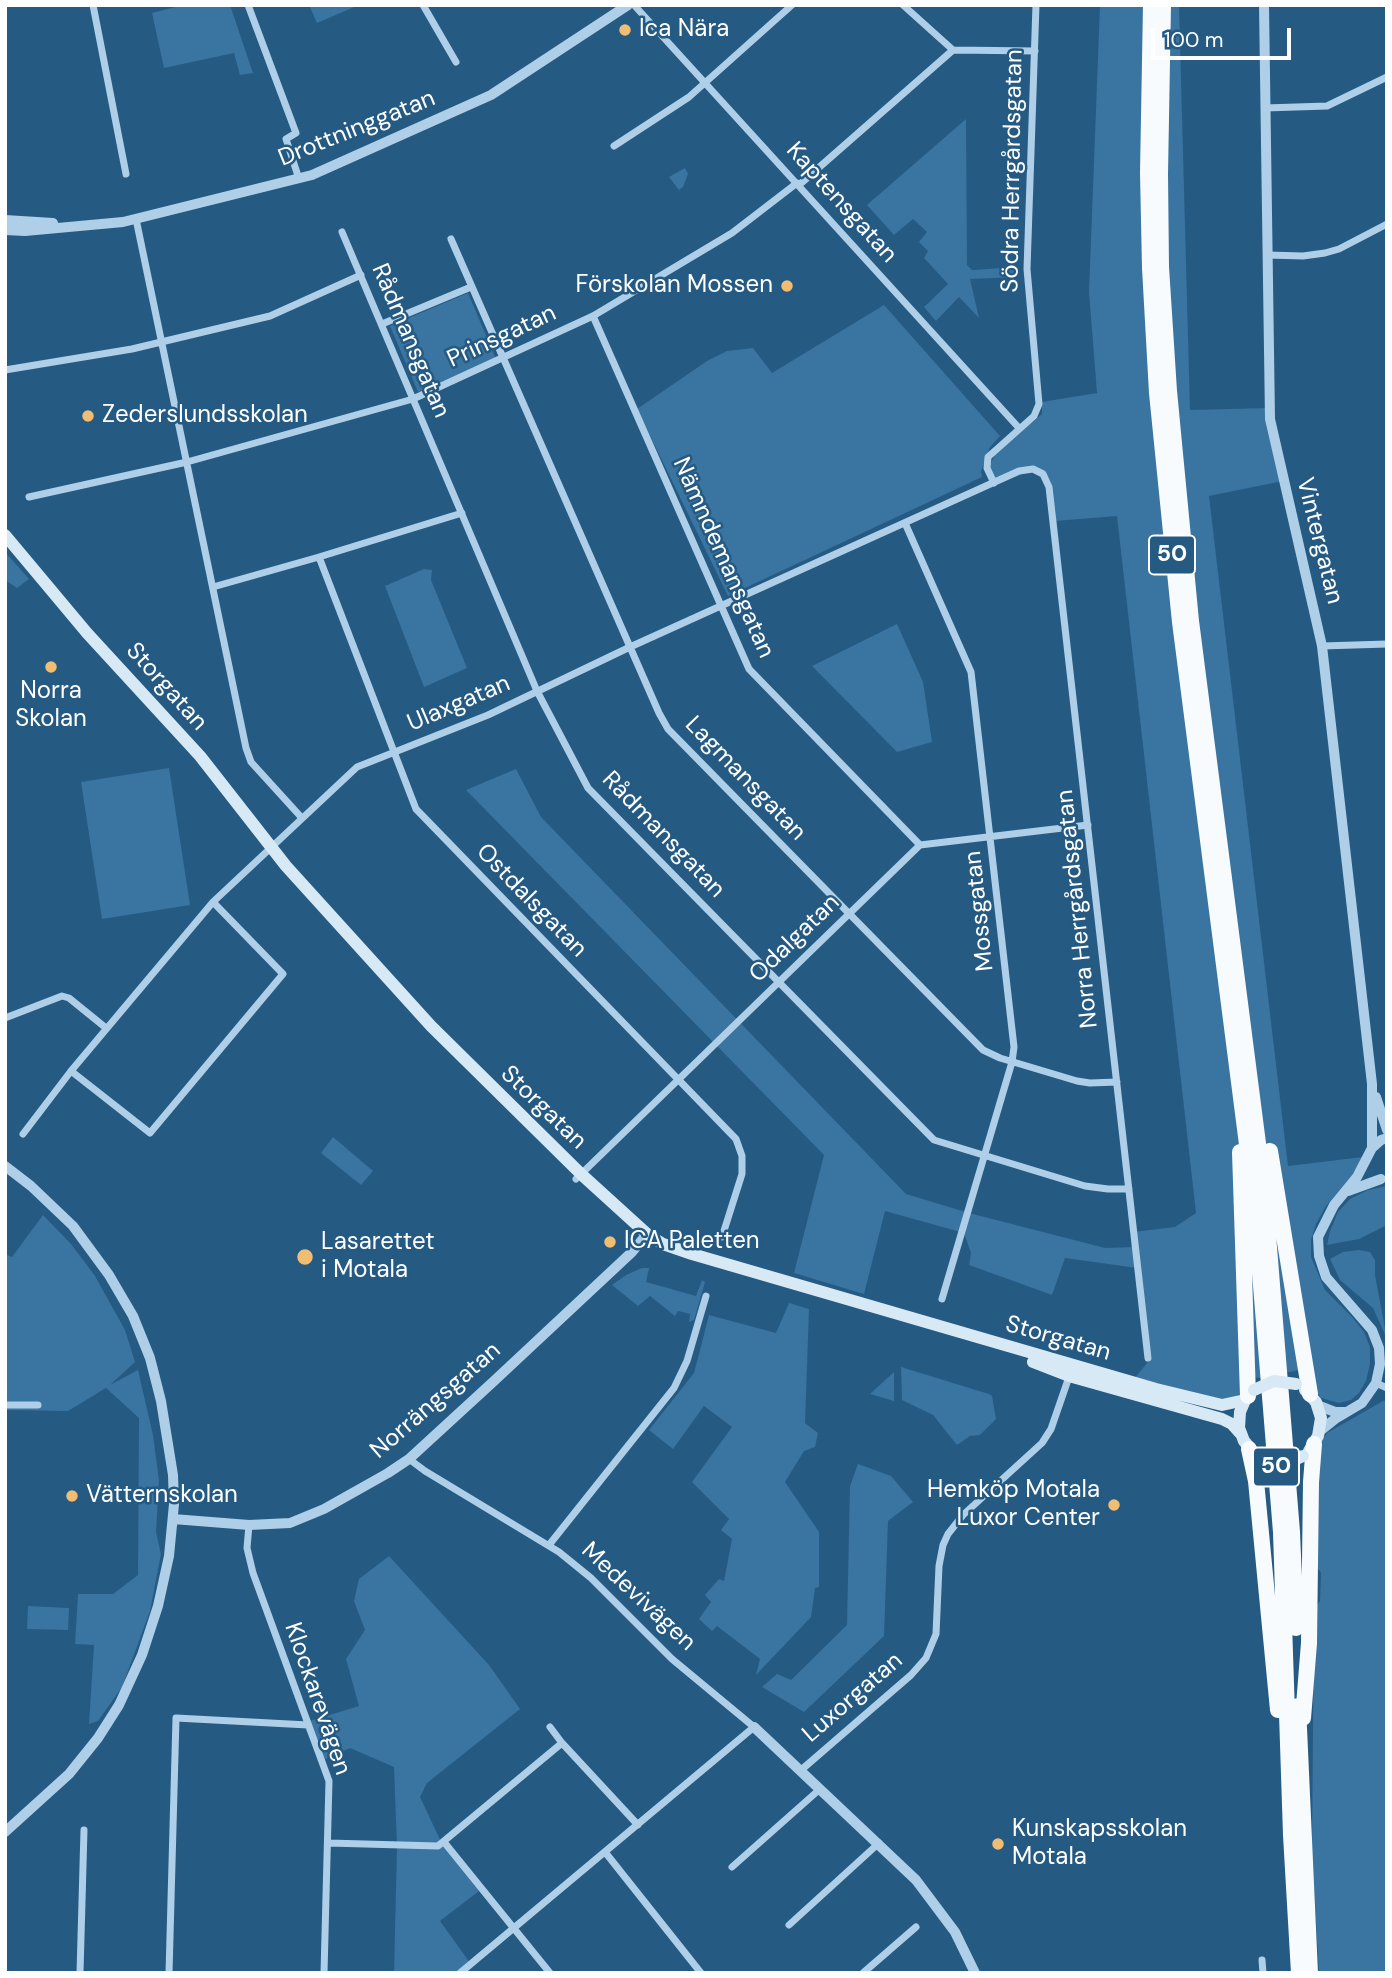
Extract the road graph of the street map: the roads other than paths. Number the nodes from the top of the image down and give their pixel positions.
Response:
1 (93, 5) edge
2 (248, 5) edge
3 (424, 5) edge
4 (628, 5) edge
5 (634, 5) edge
6 (792, 5) edge
7 (903, 5) edge
8 (1036, 5) edge
9 (1151, 5) edge
10 (1163, 5) edge
11 (1264, 5) edge
12 (954, 50) junction
13 (1035, 51) junction
14 (456, 62) dead end
15 (1387, 77) edge
16 (705, 83) junction
17 (1265, 107) junction
18 (614, 146) dead end
19 (126, 174) dead end
20 (299, 179) junction
21 (798, 184) junction
22 (136, 219) junction
23 (5, 220) edge
24 (1387, 224) edge
25 (76, 225) junction
26 (5, 230) edge
27 (342, 232) dead end
28 (451, 239) dead end
29 (1267, 255) junction
30 (361, 275) junction
31 (471, 287) junction
32 (593, 316) junction
33 (382, 324) junction
34 (161, 343) junction
35 (503, 359) junction
36 (5, 370) edge
37 (413, 398) junction
38 (1019, 428) junction
39 (187, 462) junction
40 (1028, 468) joint
41 (994, 483) junction
42 (29, 497) dead end
43 (462, 513) junction
44 (905, 523) junction
45 (5, 535) edge
46 (5, 548) edge
47 (319, 557) junction
48 (213, 587) junction
49 (722, 606) junction
50 (1387, 644) edge
51 (1322, 646) junction
52 (630, 647) junction
53 (537, 691) junction
54 (393, 752) junction
55 (301, 817) junction
56 (1088, 825) junction
57 (990, 836) junction
58 (920, 845) junction
59 (268, 850) junction
60 (213, 902) junction
61 (848, 914) junction
62 (778, 983) junction
63 (5, 1018) edge
64 (1244, 1025) junction
65 (106, 1028) junction
66 (1012, 1062) junction
67 (71, 1071) junction
68 (679, 1079) junction
69 (1116, 1083) junction
70 (1372, 1084) junction
71 (1242, 1101) junction
72 (1387, 1130) edge
73 (23, 1135) dead end
74 (1387, 1138) edge
75 (1370, 1152) junction
76 (984, 1157) junction
77 (5, 1166) edge
78 (579, 1177) junction
79 (1384, 1179) edge
80 (1129, 1189) junction
81 (1348, 1191) junction
82 (722, 1237) dead end
83 (645, 1238) junction
84 (706, 1296) dead end
85 (942, 1300) dead end
86 (1148, 1357) dead end
87 (1071, 1370) junction
88 (1381, 1385) edge
89 (1249, 1396) junction
90 (1314, 1399) junction
91 (5, 1405) edge
92 (38, 1405) dead end
93 (1347, 1412) junction
94 (1240, 1433) junction
95 (1312, 1444) junction
96 (1254, 1453) junction
97 (409, 1459) junction
98 (173, 1520) junction
99 (249, 1525) junction
100 (549, 1545) junction
101 (308, 1726) junction
102 (550, 1727) dead end
103 (754, 1727) junction
104 (562, 1743) junction
105 (1300, 1746) junction
106 (800, 1770) junction
107 (820, 1789) junction
108 (638, 1825) junction
109 (84, 1830) dead end
110 (5, 1832) edge
111 (1291, 1835) junction
112 (443, 1842) junction
113 (328, 1843) junction
114 (879, 1843) junction
115 (605, 1852) junction
116 (732, 1867) dead end
117 (789, 1925) dead end
118 (916, 1927) dead end
119 (513, 1929) junction
120 (1262, 1960) dead end
121 (80, 1973) edge
122 (170, 1973) edge
123 (324, 1973) edge
124 (460, 1973) edge
125 (550, 1973) edge
126 (701, 1973) edge
127 (863, 1973) edge
128 (975, 1973) edge
129 (1264, 1973) edge
130 (1299, 1973) edge
131 (1310, 1973) edge

1 - 19 street
2 - 20 street
3 - 14 street
4 - 20 street, Drottninggatan
5 - 16 street, Kaptensgatan
6 - 16 street
7 - 12 street
8 - 13 street, Södra Herrgårdsgatan
9 - 71 highway, 50
10 - 64 highway, 50
11 - 17 street, Vintergatan
12 - 13 street
12 - 21 street, Prinsgatan
13 - 38 street, Södra Herrgårdsgatan
15 - 17 street
16 - 18 street
16 - 21 street, Kaptensgatan
17 - 29 street, Vintergatan
20 - 22 street, Drottninggatan
21 - 32 street, Prinsgatan
21 - 38 street, Kaptensgatan
22 - 25 street, Drottninggatan
22 - 34 street
23 - 25 street, Drottninggatan
24 - 29 street
25 - 26 street, Drottninggatan
27 - 30 street, Rådmansgatan
28 - 31 street, Lagmansgatan
29 - 51 street, Vintergatan
30 - 33 street, Rådmansgatan
30 - 34 street
31 - 33 street
31 - 35 street, Lagmansgatan
32 - 35 street, Prinsgatan
32 - 49 street, Nämndemansgatan
33 - 37 street, Rådmansgatan
34 - 36 street
34 - 39 street
35 - 37 street, Prinsgatan
35 - 52 street, Lagmansgatan
37 - 39 street, Prinsgatan
37 - 43 street, Rådmansgatan
38 - 41 street, Södra Herrgårdsgatan
39 - 42 street, Prinsgatan
39 - 48 street
40 - 41 street, Ulaxgatan
40 - 56 street, Norra Herrgårdsgatan
41 - 44 street, Ulaxgatan
43 - 47 street
43 - 53 street, Rådmansgatan
44 - 49 street, Ulaxgatan
44 - 57 street, Mossgatan
45 - 59 main road, Storgatan
46 - 59 main road, Storgatan
47 - 48 street
47 - 54 street, Ostdalsgatan
48 - 55 street
49 - 52 street, Ulaxgatan
49 - 58 street, Nämndemansgatan
50 - 51 street
51 - 70 street, Vintergatan
52 - 53 street, Ulaxgatan
52 - 61 street, Lagmansgatan
53 - 54 street, Ulaxgatan
53 - 62 street, Rådmansgatan
54 - 55 street, Ulaxgatan
54 - 68 street, Ostdalsgatan
55 - 59 street, Ulaxgatan
56 - 57 street
56 - 69 street, Norra Herrgårdsgatan
57 - 58 street
57 - 66 street, Mossgatan
58 - 61 street, Odalgatan
59 - 60 street, Ulaxgatan
59 - 78 main road, Storgatan
60 - 65 street, Ulaxgatan
60 - 67 street
61 - 62 street, Odalgatan
61 - 66 street, Lagmansgatan
62 - 68 street, Odalgatan
62 - 76 street, Rådmansgatan
63 - 65 street
64 - 90 highway, 50
64 - 105 highway, 50
65 - 67 street, Ulaxgatan
66 - 69 street, Lagmansgatan
66 - 76 street, Mossgatan
67 - 73 street, Ulaxgatan
68 - 78 street, Odalgatan
68 - 82 street, Ostdalsgatan
69 - 80 street, Norra Herrgårdsgatan
70 - 72 street, Vintergatan
70 - 75 street, Vintergatan
71 - 89 highway
71 - 111 highway, 50
74 - 75 street
75 - 79 street
75 - 81 street
76 - 80 street, Rådmansgatan
76 - 85 street, Mossgatan
77 - 98 street
78 - 83 main road, Storgatan
79 - 81 street
80 - 86 street, Norra Herrgårdsgatan
81 - 88 street
83 - 87 main road, Storgatan
83 - 97 street, Norrängsgatan
84 - 100 street
87 - 89 main road, Storgatan
87 - 94 main road, Storgatan
87 - 106 street, Luxorgatan
88 - 93 street
89 - 90 main road, bridge
89 - 94 main road
90 - 93 street
90 - 95 main road
91 - 92 street
93 - 95 street
94 - 96 main road
95 - 96 main road, bridge
95 - 105 highway
96 - 111 highway
97 - 99 street, Norrängsgatan
97 - 100 street, Medevivägen
98 - 99 street, Norrängsgatan
98 - 110 street
99 - 101 street, Klockarevägen
100 - 103 street, Medevivägen
101 - 113 street, Klockarevägen
101 - 122 street
102 - 104 street
103 - 106 street, Medevivägen
103 - 108 street
104 - 108 street
104 - 112 street
105 - 131 highway, 50
106 - 107 street, Medevivägen
107 - 114 street, Medevivägen
107 - 116 street
108 - 115 street
109 - 121 street
111 - 130 highway, 50
112 - 113 street
112 - 119 street
113 - 123 street, Klockarevägen
114 - 117 street
114 - 128 street, Medevivägen
115 - 119 street
115 - 126 street
118 - 127 street
119 - 124 street
119 - 125 street
120 - 129 street

